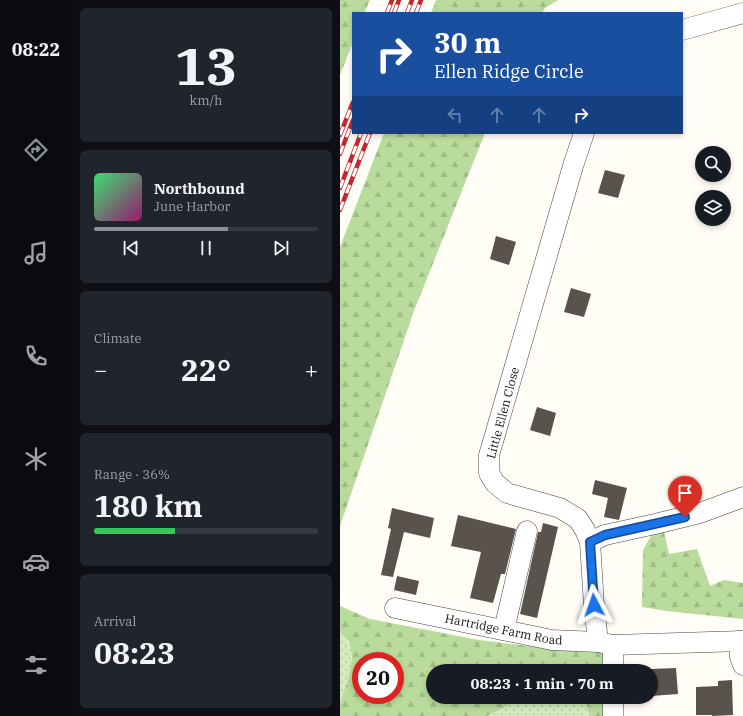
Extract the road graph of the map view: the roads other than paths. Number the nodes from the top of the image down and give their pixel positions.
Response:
1 (743, 13) edge
2 (683, 30) edge
3 (584, 134) edge
4 (743, 497) edge
5 (527, 531) dead end
6 (590, 542) junction
7 (395, 608) dead end
8 (504, 630) junction
9 (741, 641) edge
10 (605, 643) junction
11 (611, 664) edge
12 (743, 665) edge
13 (613, 704) edge
14 (613, 716) edge

1 - 2 street
3 - 6 street, Little Ellen Close
4 - 6 street
5 - 8 street
6 - 10 street, Little Ellen Close
7 - 8 street, Hartridge Farm Road
8 - 10 street, Hartridge Farm Road
9 - 10 street, Hartridge Farm Road
9 - 12 street
10 - 11 street
13 - 14 street

